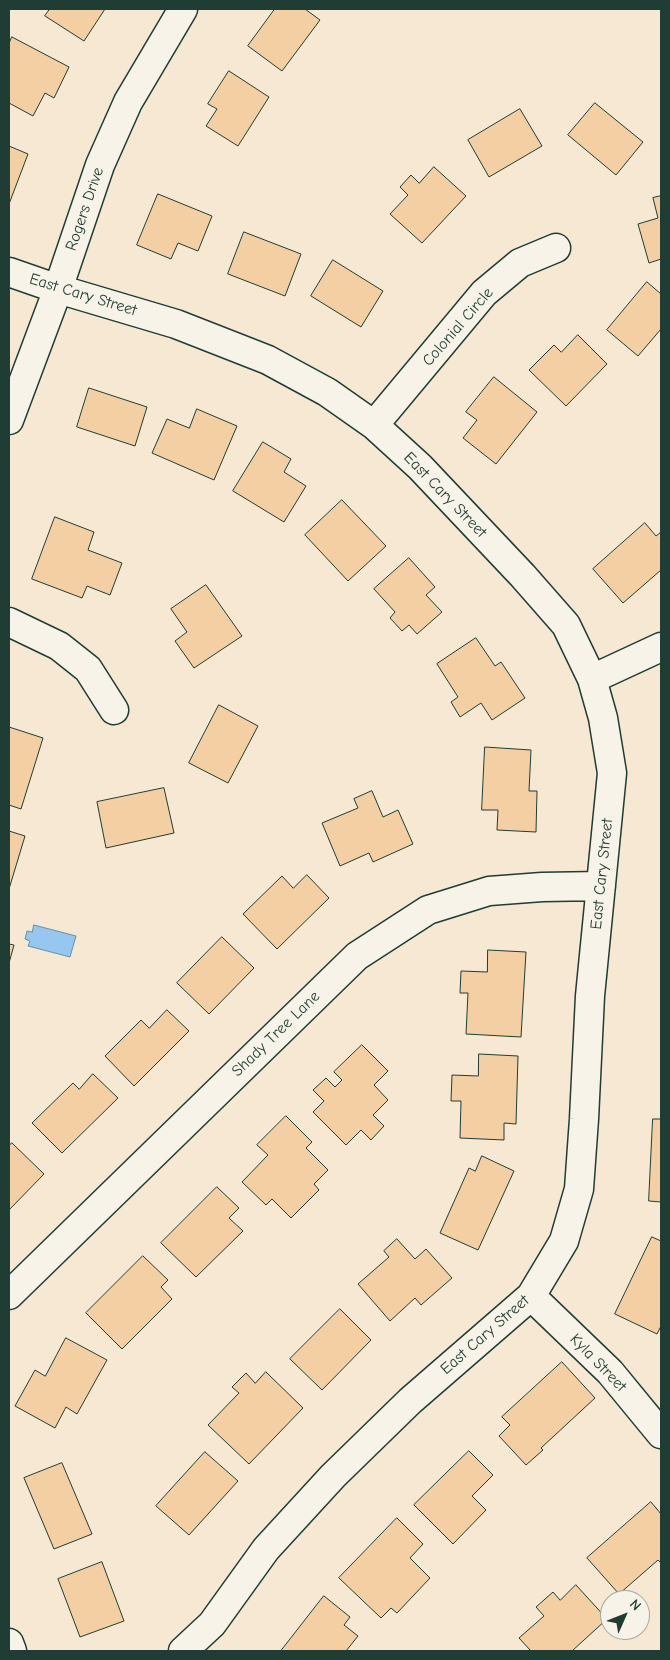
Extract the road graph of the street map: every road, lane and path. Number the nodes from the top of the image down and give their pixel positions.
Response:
1 (183, 9) edge
2 (556, 248) dead end
3 (9, 272) edge
4 (58, 289) junction
5 (9, 420) edge
6 (374, 425) junction
7 (9, 622) edge
8 (661, 647) edge
9 (592, 680) junction
10 (114, 710) dead end
11 (601, 886) junction
12 (9, 1295) edge
13 (531, 1296) junction
14 (661, 1434) edge
15 (9, 1643) edge
16 (12, 1651) edge
17 (183, 1651) edge

1 - 4 street, Rogers Drive
2 - 6 street, Colonial Circle
3 - 4 street, East Cary Street
4 - 5 street, Rogers Drive
4 - 6 street, East Cary Street
6 - 9 street, East Cary Street
7 - 10 street
8 - 9 street
9 - 11 street, East Cary Street
11 - 12 street, Shady Tree Lane
11 - 13 street, East Cary Street
13 - 14 street, Kyla Street
13 - 17 street, East Cary Street
15 - 16 street

